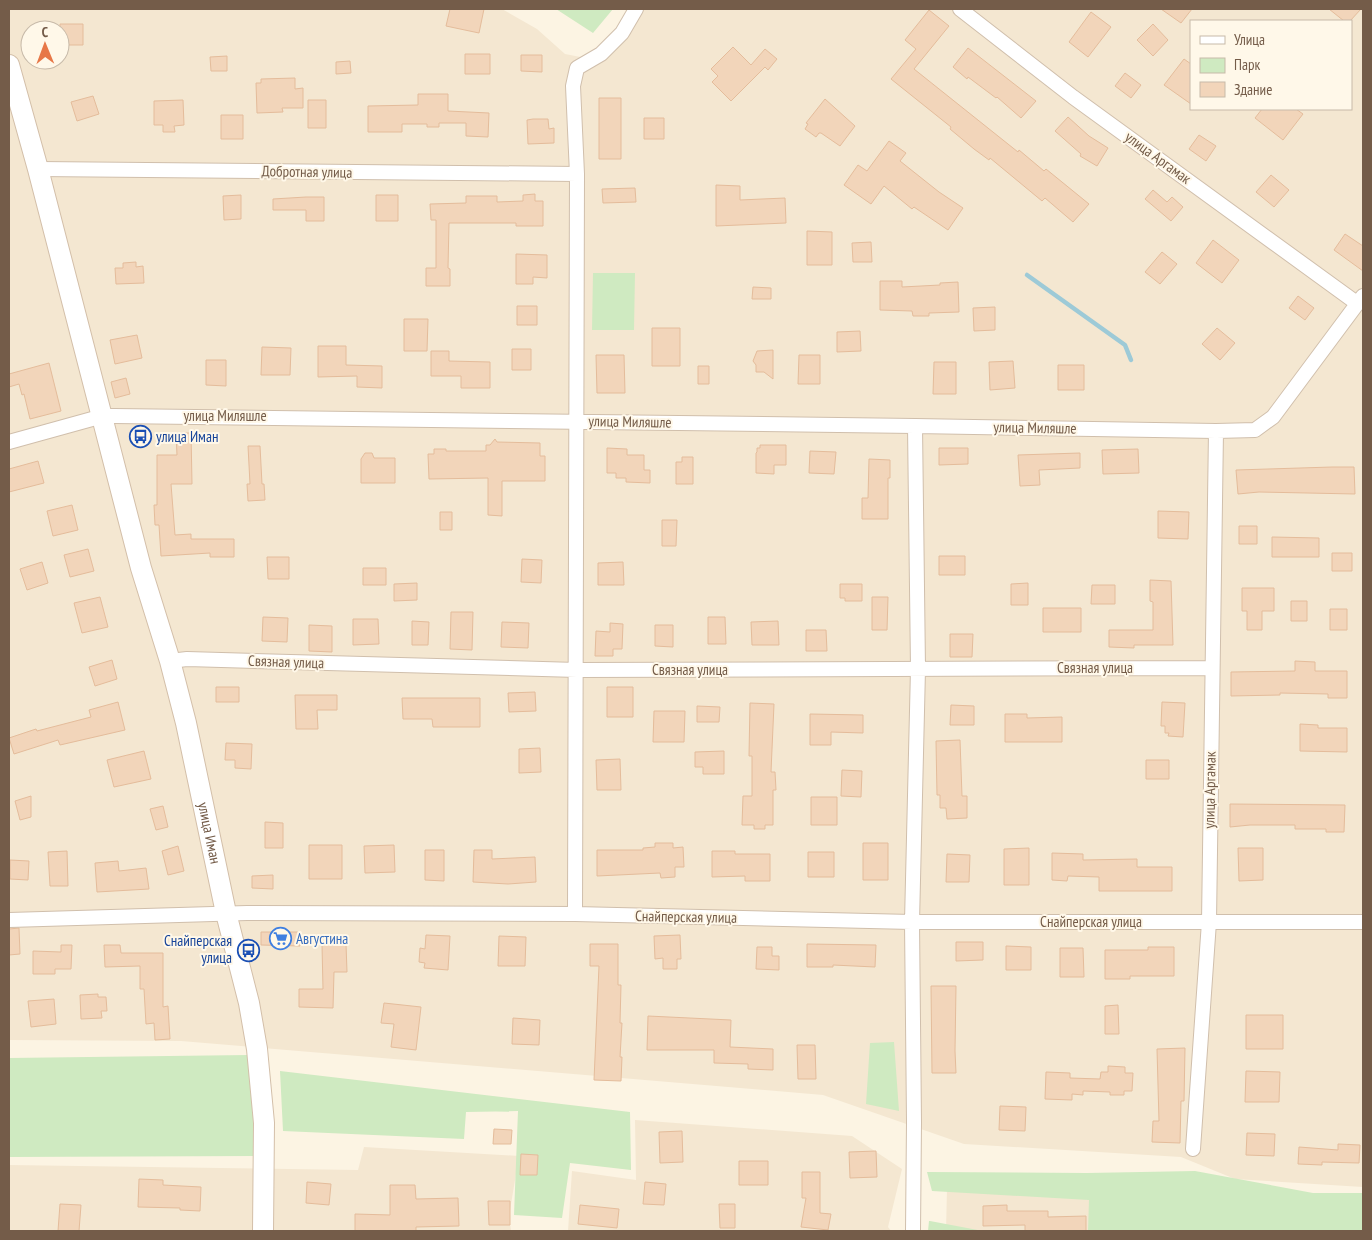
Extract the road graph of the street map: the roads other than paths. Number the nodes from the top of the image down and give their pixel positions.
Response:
1 (636, 9) edge
2 (960, 9) edge
3 (9, 65) edge
4 (38, 169) junction
5 (577, 174) junction
6 (1361, 300) edge
7 (103, 416) junction
8 (577, 421) junction
9 (915, 426) junction
10 (1255, 430) joint
11 (1216, 431) junction
12 (9, 442) edge
13 (170, 661) junction
14 (1211, 668) junction
15 (918, 669) junction
16 (577, 670) junction
17 (226, 913) junction
18 (575, 914) junction
19 (9, 920) edge
20 (912, 922) junction
21 (1209, 922) junction
22 (1363, 922) edge
23 (1193, 1148) dead end
24 (262, 1231) edge
25 (913, 1231) edge

1 - 5 street
2 - 6 street, улица Аргамак
3 - 4 street, улица Иман
4 - 5 street, Добротная улица
4 - 7 street, улица Иман
5 - 8 street
6 - 10 street, улица Аргамак
7 - 8 street, улица Миляшле
7 - 12 street, улица Миляшле
7 - 13 street, улица Иман
8 - 9 street, улица Миляшле
8 - 16 street
9 - 11 street, улица Миляшле
9 - 15 street
10 - 11 street, улица Миляшле
11 - 14 street, улица Аргамак
13 - 16 street, Связная улица
13 - 17 street, улица Иман
14 - 15 street, Связная улица
14 - 21 street, улица Аргамак
15 - 16 street, Связная улица
15 - 20 street
16 - 18 street
17 - 18 street, Снайперская улица
17 - 19 street, Снайперская улица
17 - 24 street, улица Иман
18 - 20 street, Снайперская улица
20 - 21 street, Снайперская улица
20 - 25 street
21 - 22 street, Снайперская улица
21 - 23 street, улица Аргамак

